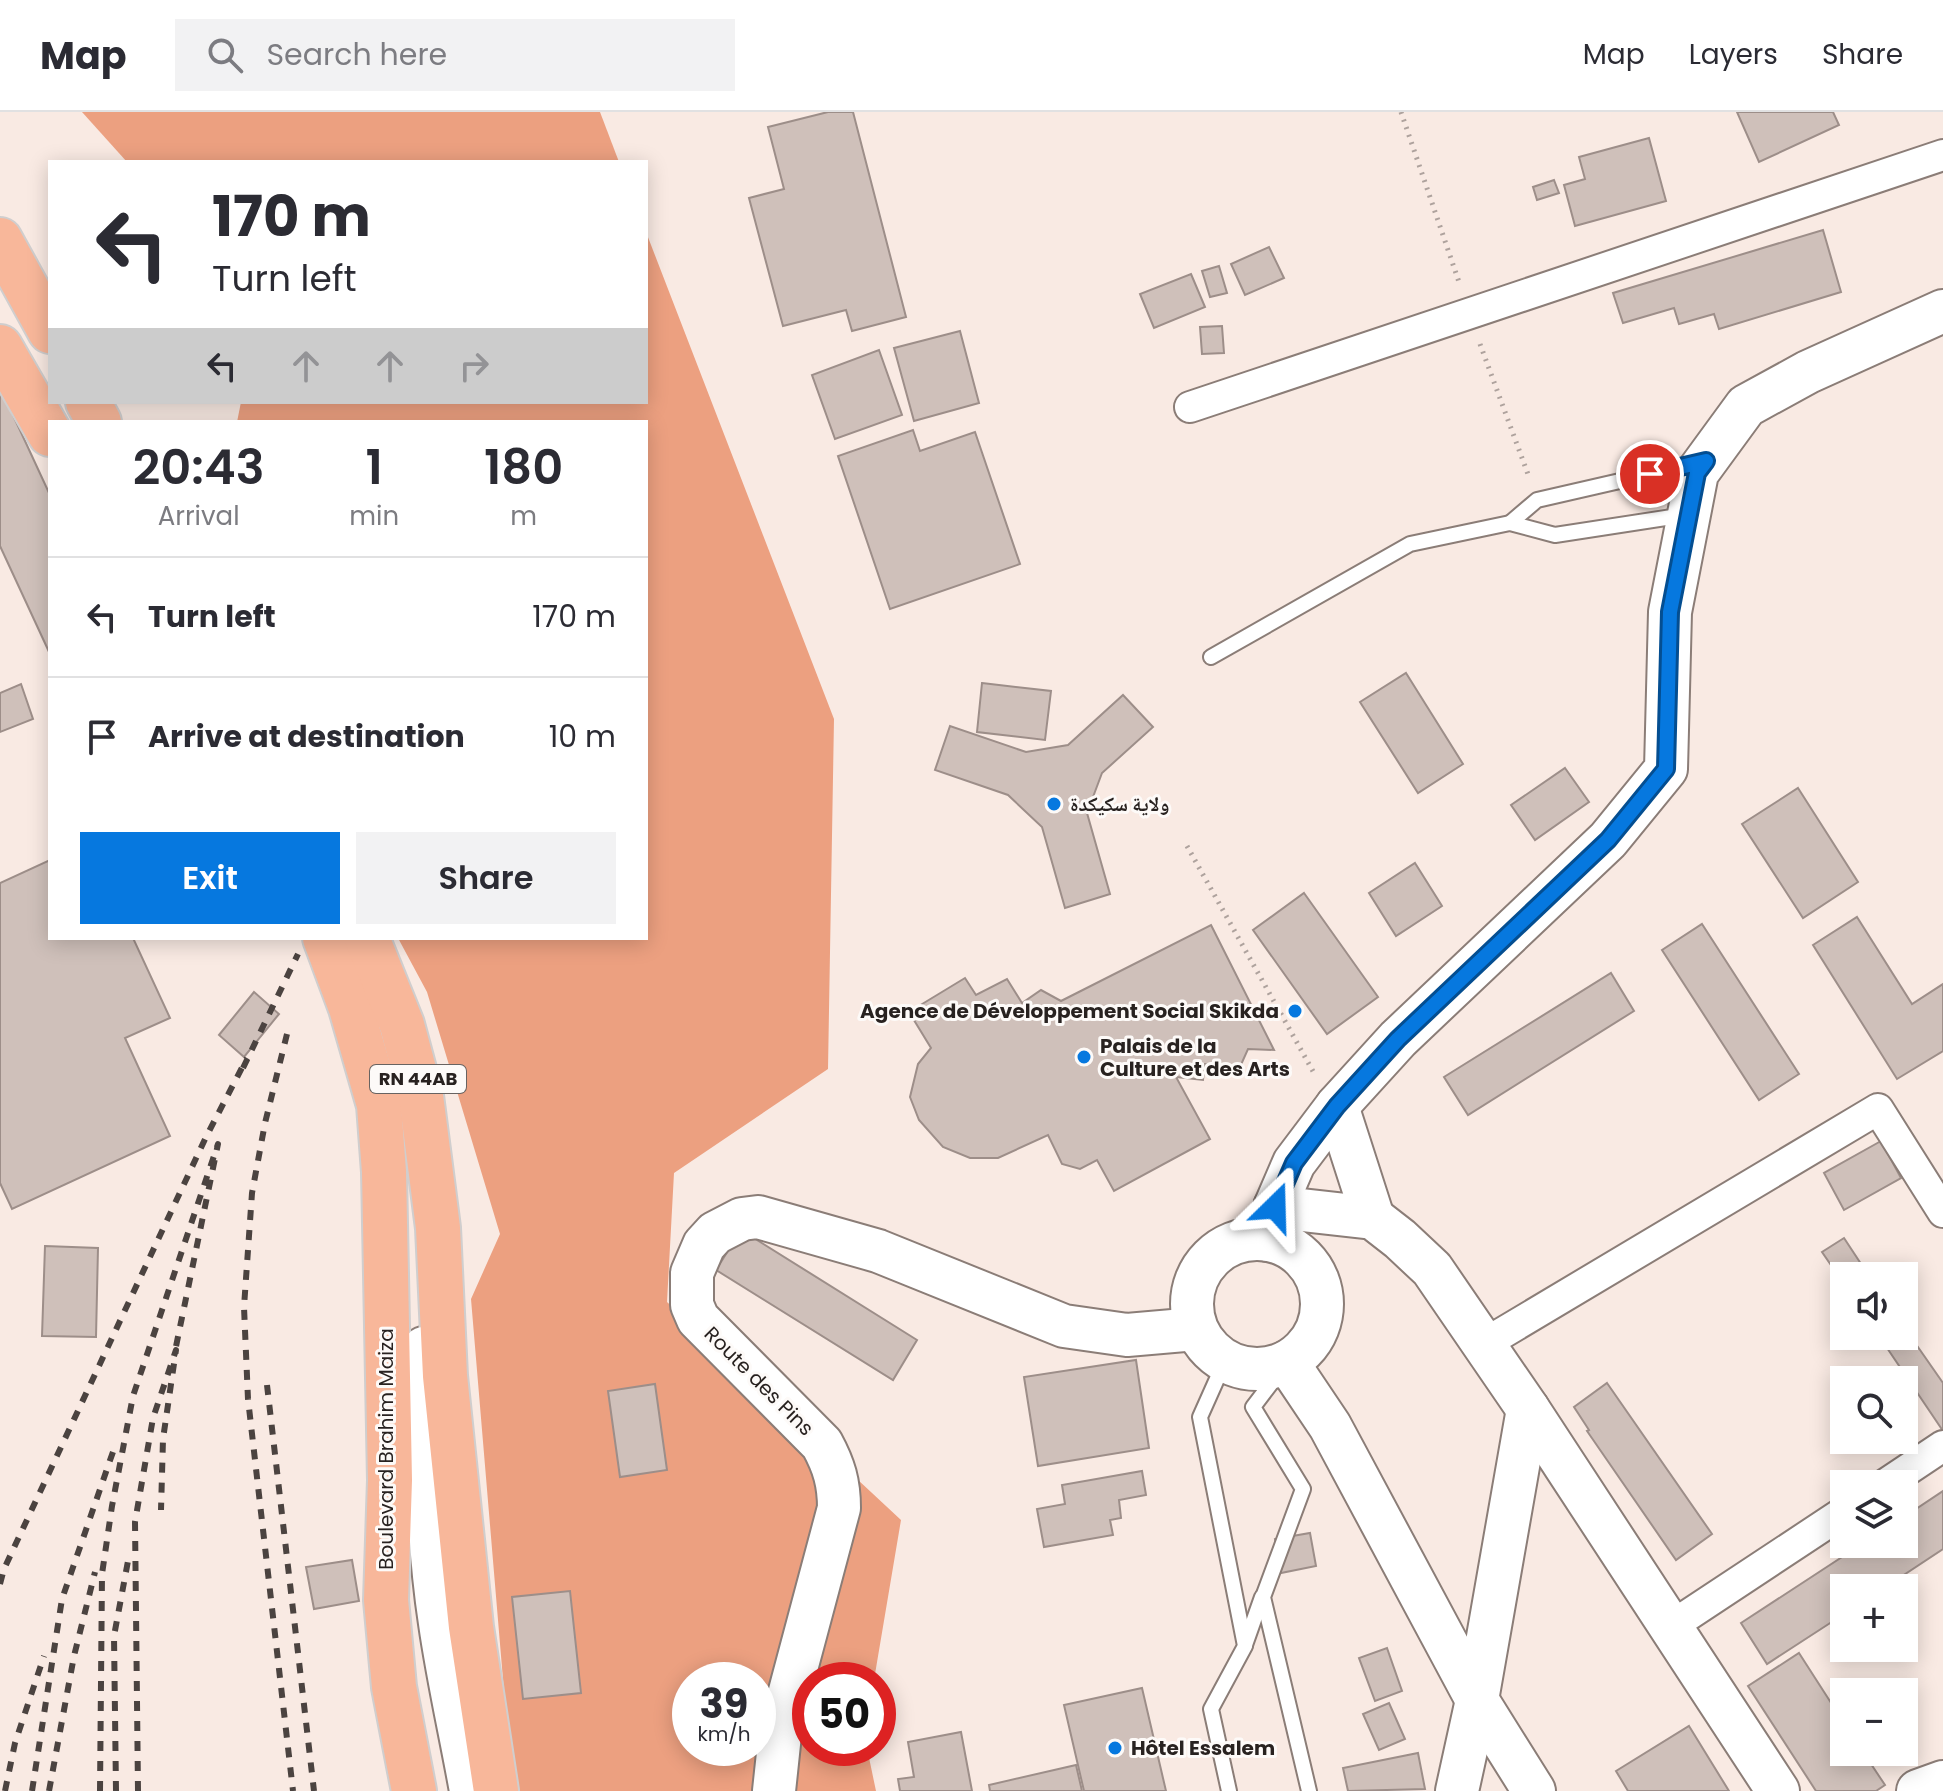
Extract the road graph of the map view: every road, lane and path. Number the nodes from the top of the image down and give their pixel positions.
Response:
1 (1401, 112) edge
2 (1943, 155) edge
3 (0, 240) edge
4 (1943, 311) edge
5 (1469, 314) junction
6 (48, 327) edge
7 (0, 347) edge
8 (1190, 407) dead end
9 (48, 431) edge
10 (1706, 461) junction
11 (1537, 500) junction
12 (1689, 514) junction
13 (1510, 523) junction
14 (1211, 657) dead end
15 (1187, 846) dead end
16 (326, 940) edge
17 (368, 940) edge
18 (1327, 1091) junction
19 (1943, 1212) edge
20 (1373, 1218) junction
21 (1272, 1224) junction
22 (438, 1228) junction
23 (1196, 1329) junction
24 (1484, 1344) junction
25 (1225, 1361) junction
26 (1287, 1362) junction
27 (1528, 1409) junction
28 (1943, 1446) edge
29 (1907, 1470) edge
30 (390, 1480) junction
31 (1830, 1521) edge
32 (1263, 1597) junction
33 (1670, 1627) junction
34 (1245, 1646) junction
35 (1477, 1700) junction
36 (1943, 1782) edge
37 (414, 1791) edge
38 (449, 1791) edge
39 (471, 1791) edge
40 (496, 1791) edge
41 (774, 1791) edge
42 (1229, 1791) edge
43 (1309, 1791) edge
44 (1457, 1791) edge
45 (1534, 1791) edge
46 (1778, 1791) edge
47 (1918, 1791) edge

1 - 5 path
2 - 5 street
3 - 6 main road
4 - 10 main road
5 - 8 street
5 - 11 path
7 - 9 main road
10 - 11 lane
10 - 12 main road
11 - 13 lane
12 - 13 lane
12 - 18 main road
13 - 14 lane
15 - 18 path
16 - 30 main road, Boulevard Brahim Maiza / RN 44AB
17 - 22 main road, RN 44AB
18 - 20 main road
18 - 21 main road
19 - 24 street
20 - 21 main road
20 - 24 main road
21 - 23 main road
21 - 26 main road
22 - 39 main road
22 - 40 main road
23 - 25 main road
23 - 41 main road, Route des Pins
24 - 27 main road
25 - 26 main road
25 - 34 lane
26 - 32 lane
26 - 35 main road
27 - 33 main road
27 - 35 main road
28 - 29 street
30 - 37 main road, Boulevard Brahim Maiza
30 - 38 main road
31 - 33 street
32 - 34 lane
32 - 43 lane
33 - 46 main road
34 - 42 lane
35 - 44 main road
35 - 45 main road
36 - 47 main road

